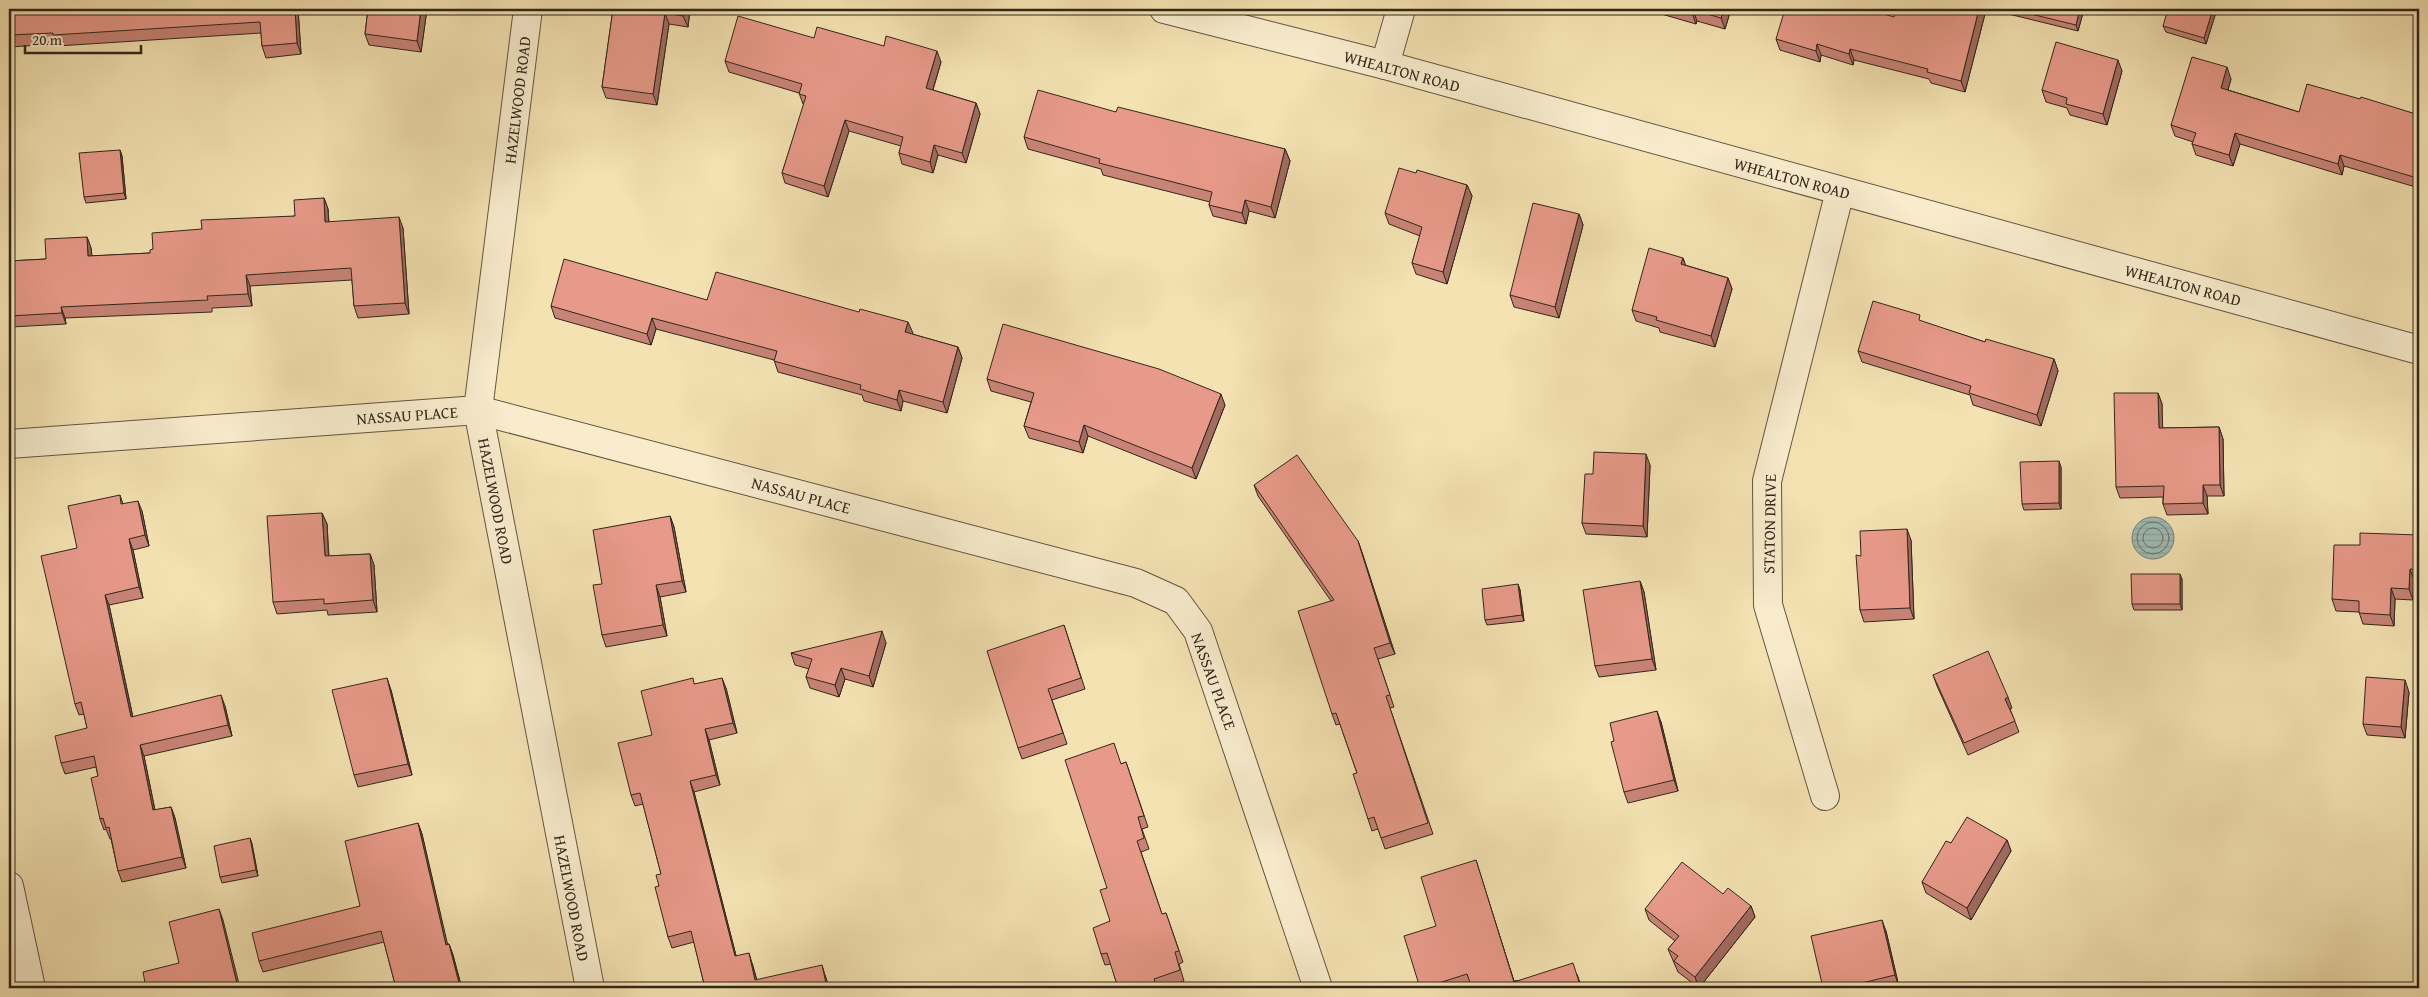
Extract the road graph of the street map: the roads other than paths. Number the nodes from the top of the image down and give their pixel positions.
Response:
1 (528, 9) edge
2 (1164, 9) edge
3 (1401, 9) edge
4 (1385, 65) junction
5 (1840, 191) junction
6 (2419, 350) edge
7 (478, 410) junction
8 (9, 444) edge
9 (1826, 796) dead end
10 (9, 886) edge
11 (30, 988) edge
12 (590, 988) edge
13 (1318, 988) edge

1 - 7 street, HAZELWOOD ROAD
2 - 4 street, WHEALTON ROAD
3 - 4 street
4 - 5 street, WHEALTON ROAD
5 - 6 street, WHEALTON ROAD
5 - 9 street, STATON DRIVE
7 - 8 street, NASSAU PLACE
7 - 12 street, HAZELWOOD ROAD
7 - 13 street, NASSAU PLACE
10 - 11 street

